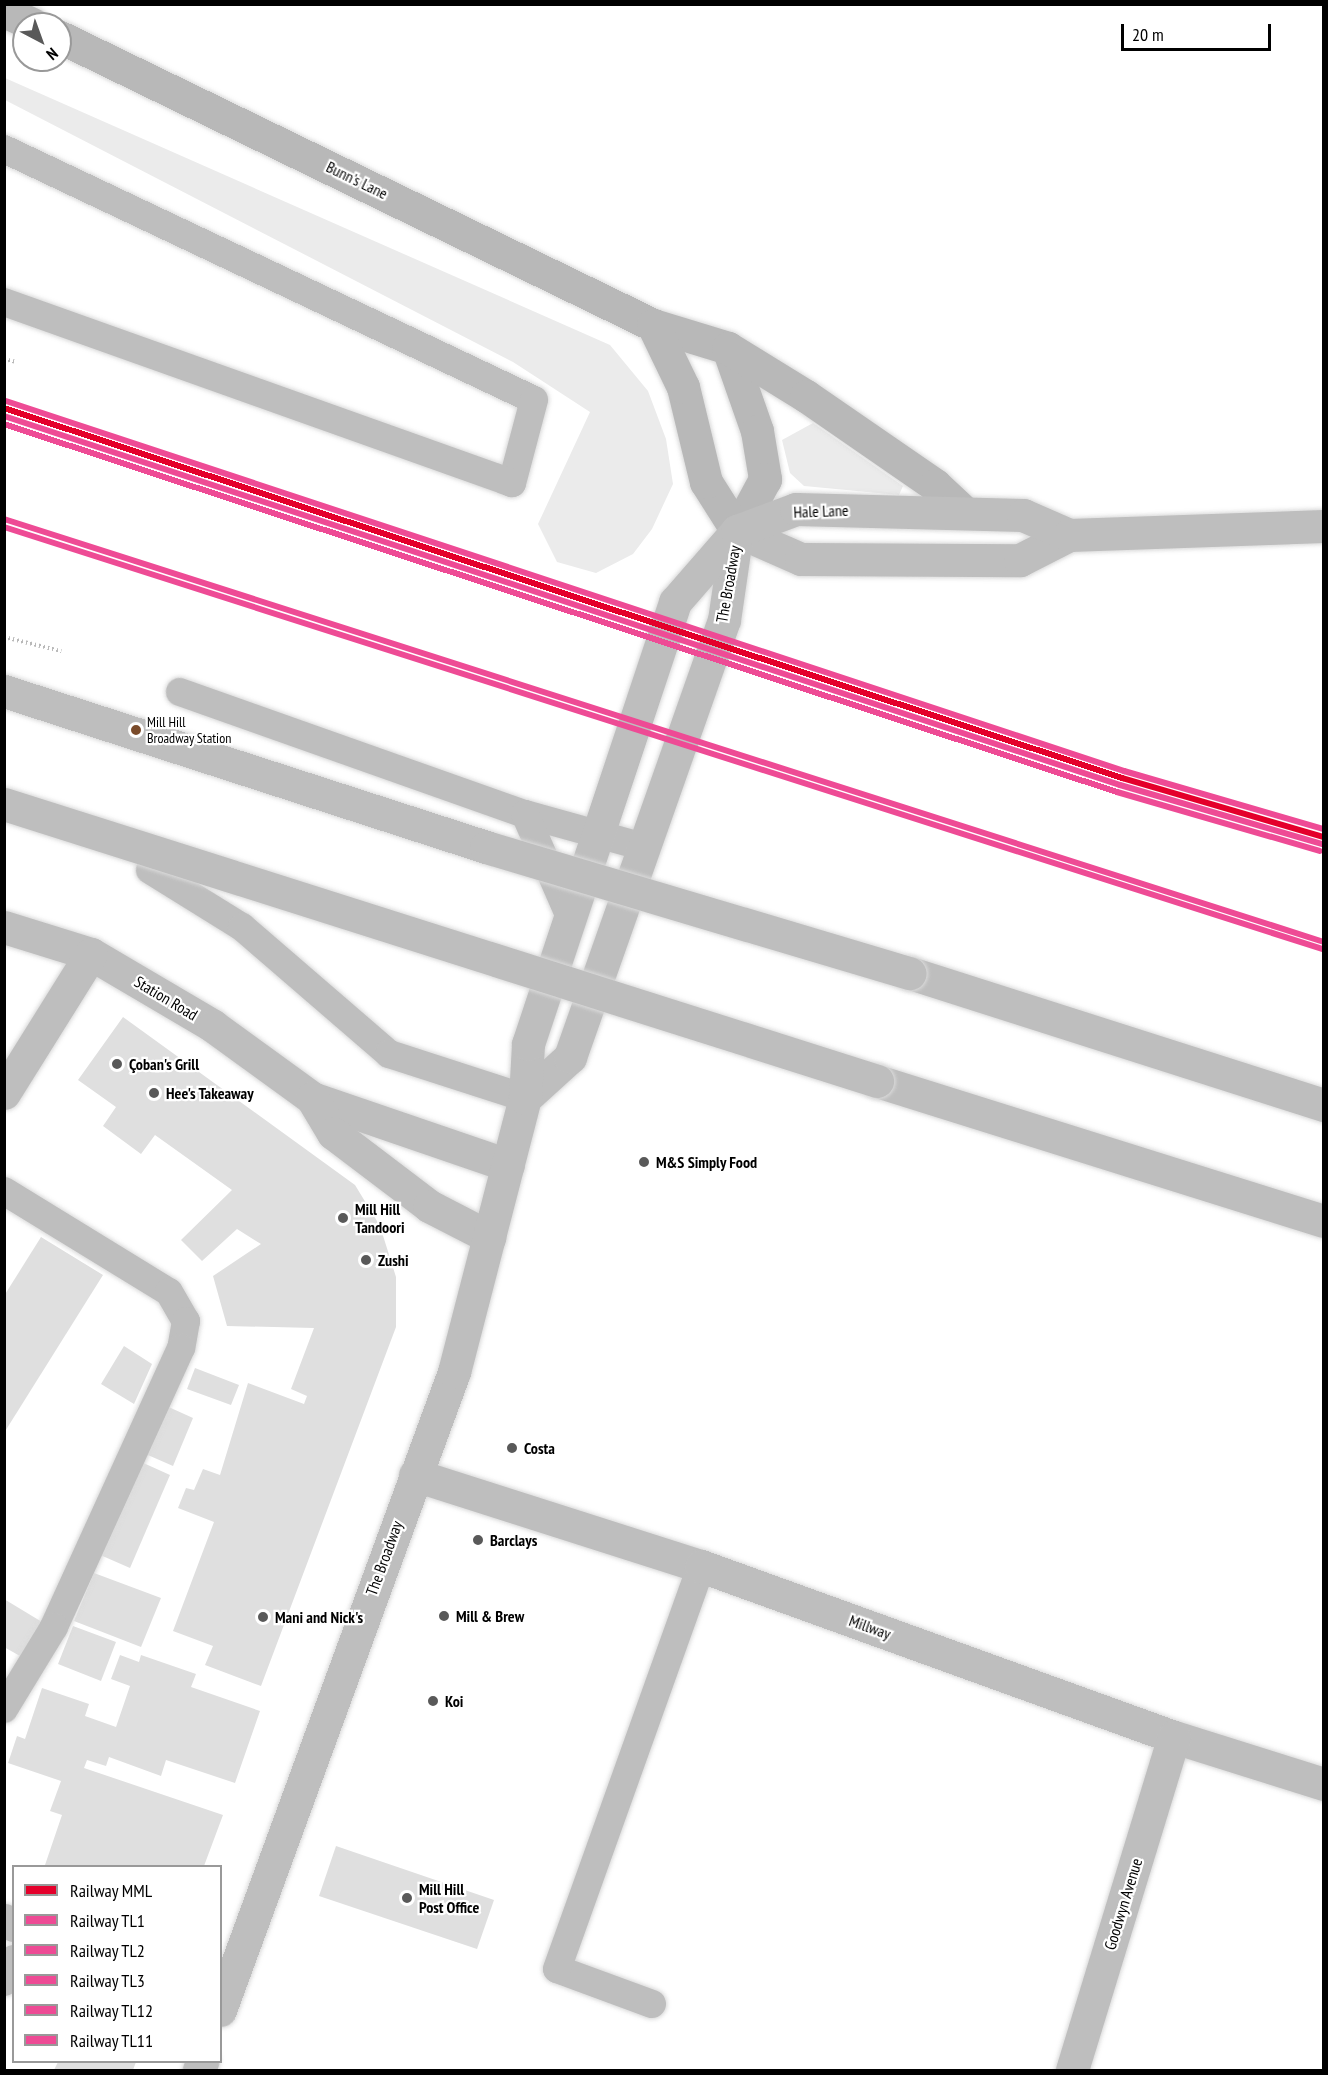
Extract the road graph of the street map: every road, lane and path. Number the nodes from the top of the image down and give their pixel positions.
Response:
1 (72, 43) edge
2 (4, 149) edge
3 (4, 302) edge
4 (653, 325) junction
5 (728, 348) junction
6 (4, 359) edge
7 (16, 363) dead end
8 (963, 512) junction
9 (1323, 526) edge
10 (737, 531) junction
11 (1070, 535) junction
12 (4, 637) edge
13 (61, 651) dead end
14 (4, 691) edge
15 (180, 692) dead end
16 (4, 804) edge
17 (525, 814) junction
18 (598, 832) junction
19 (644, 847) junction
20 (150, 870) dead end
21 (570, 917) junction
22 (4, 927) edge
23 (91, 954) junction
24 (4, 1093) edge
25 (312, 1098) junction
26 (525, 1098) junction
27 (1323, 1106) edge
28 (508, 1165) junction
29 (4, 1191) edge
30 (1323, 1221) edge
31 (489, 1237) junction
32 (415, 1475) junction
33 (701, 1566) junction
34 (4, 1709) edge
35 (1174, 1737) junction
36 (1323, 1784) edge
37 (12, 1964) edge
38 (4, 1982) edge
39 (652, 2004) dead end
40 (222, 2005) edge
41 (1072, 2070) edge

1 - 4 street, Bunn's Lane
2 - 3 lane
4 - 5 street, Bunn's Lane
4 - 10 street
5 - 8 street, Bunn's Lane
5 - 10 street
6 - 7 path
8 - 10 main road, Hale Lane
8 - 11 main road, Hale Lane
9 - 11 main road, Hale Lane
10 - 11 main road, Hale Lane
10 - 18 main road, The Broadway
10 - 19 main road, The Broadway
12 - 13 path
14 - 27 main road, bridge
15 - 17 lane
16 - 30 main road, bridge
17 - 18 lane
17 - 21 lane
18 - 19 lane
18 - 21 main road, The Broadway
19 - 26 main road, The Broadway
20 - 26 lane
21 - 26 main road, The Broadway
22 - 23 main road, Station Road
23 - 24 main road
23 - 25 main road, Station Road
25 - 28 main road, Station Road
25 - 31 main road, Station Road
26 - 28 main road, The Broadway
28 - 31 main road, The Broadway
29 - 34 lane
31 - 32 main road, The Broadway
32 - 33 main road, Millway
32 - 40 main road, The Broadway
33 - 35 main road, Millway
33 - 39 lane
35 - 36 main road, Millway
35 - 41 main road, Goodwyn Avenue
37 - 38 lane

